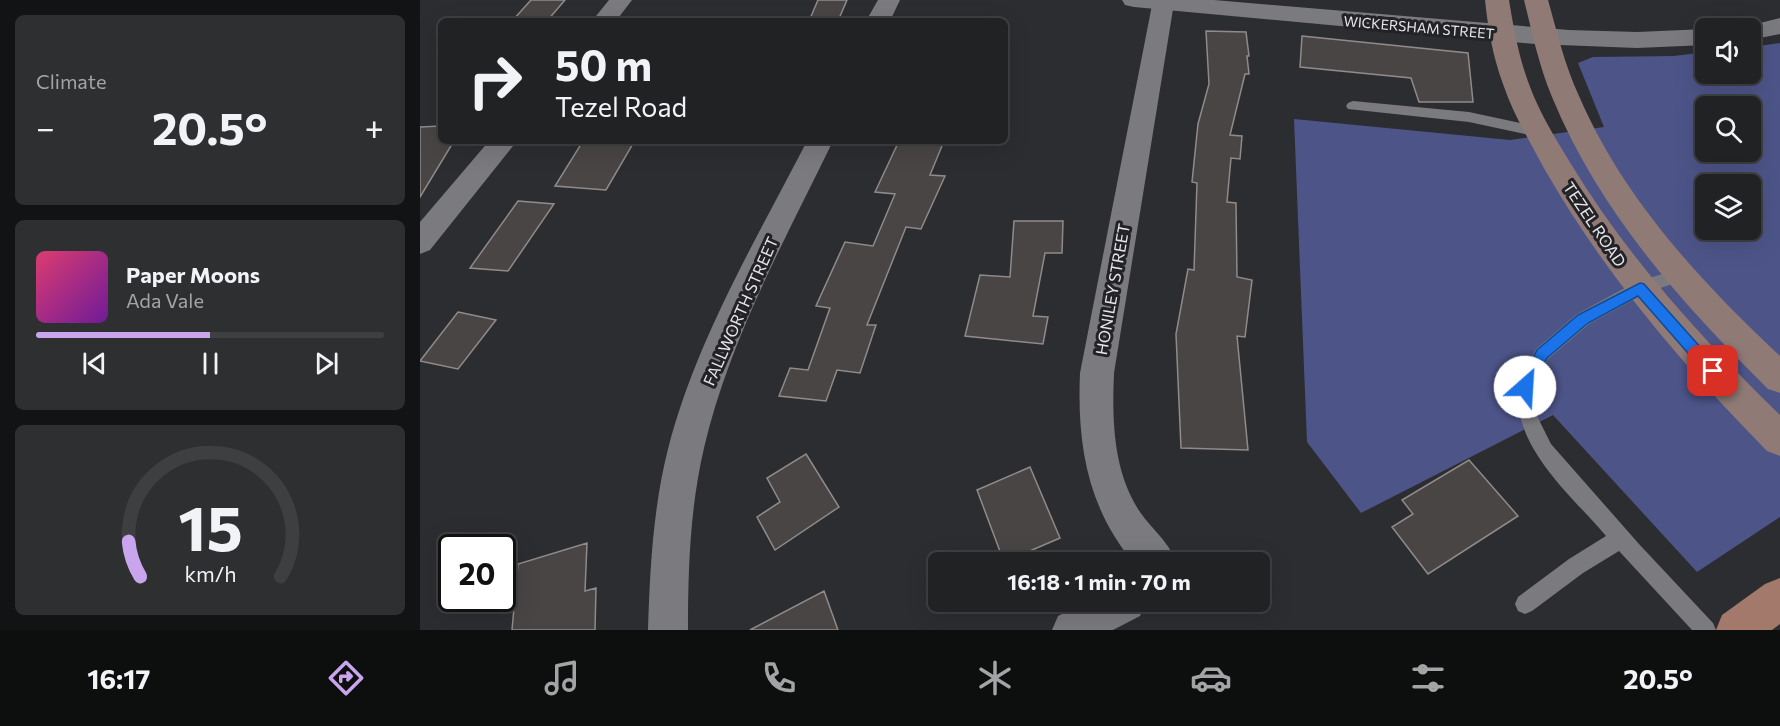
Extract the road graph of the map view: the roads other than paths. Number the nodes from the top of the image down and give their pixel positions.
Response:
1 (621, 0) edge
2 (889, 0) edge
3 (1497, 0) edge
4 (1536, 0) edge
5 (1148, 1) edge
6 (606, 18) edge
7 (880, 18) edge
8 (1780, 26) edge
9 (1761, 30) edge
10 (1502, 34) junction
11 (1545, 37) junction
12 (1695, 38) edge
13 (1353, 106) dead end
14 (1539, 132) junction
15 (502, 144) edge
16 (819, 144) edge
17 (420, 242) edge
18 (1681, 274) junction
19 (1640, 288) junction
20 (1780, 378) edge
21 (1780, 439) edge
22 (1621, 538) junction
23 (1148, 552) edge
24 (1780, 599) edge
25 (1525, 604) dead end
26 (1107, 612) edge
27 (668, 630) edge
28 (1072, 630) edge
29 (1706, 630) edge
30 (1737, 630) edge

1 - 6 street
2 - 7 street
3 - 10 main road, TEZEL ROAD
4 - 11 main road
5 - 10 street, WICKERSHAM STREET
5 - 23 street, HONILEY STREET
8 - 9 street
10 - 11 street, WICKERSHAM STREET
10 - 14 main road, TEZEL ROAD
11 - 12 street, WICKERSHAM STREET
11 - 18 main road
13 - 14 lane
14 - 19 main road, TEZEL ROAD
15 - 17 street
16 - 27 street, FALLWORTH STREET
18 - 19 lane
18 - 20 main road
19 - 21 main road, TEZEL ROAD
19 - 22 lane
22 - 25 lane
22 - 29 lane
24 - 30 main road
26 - 28 street

